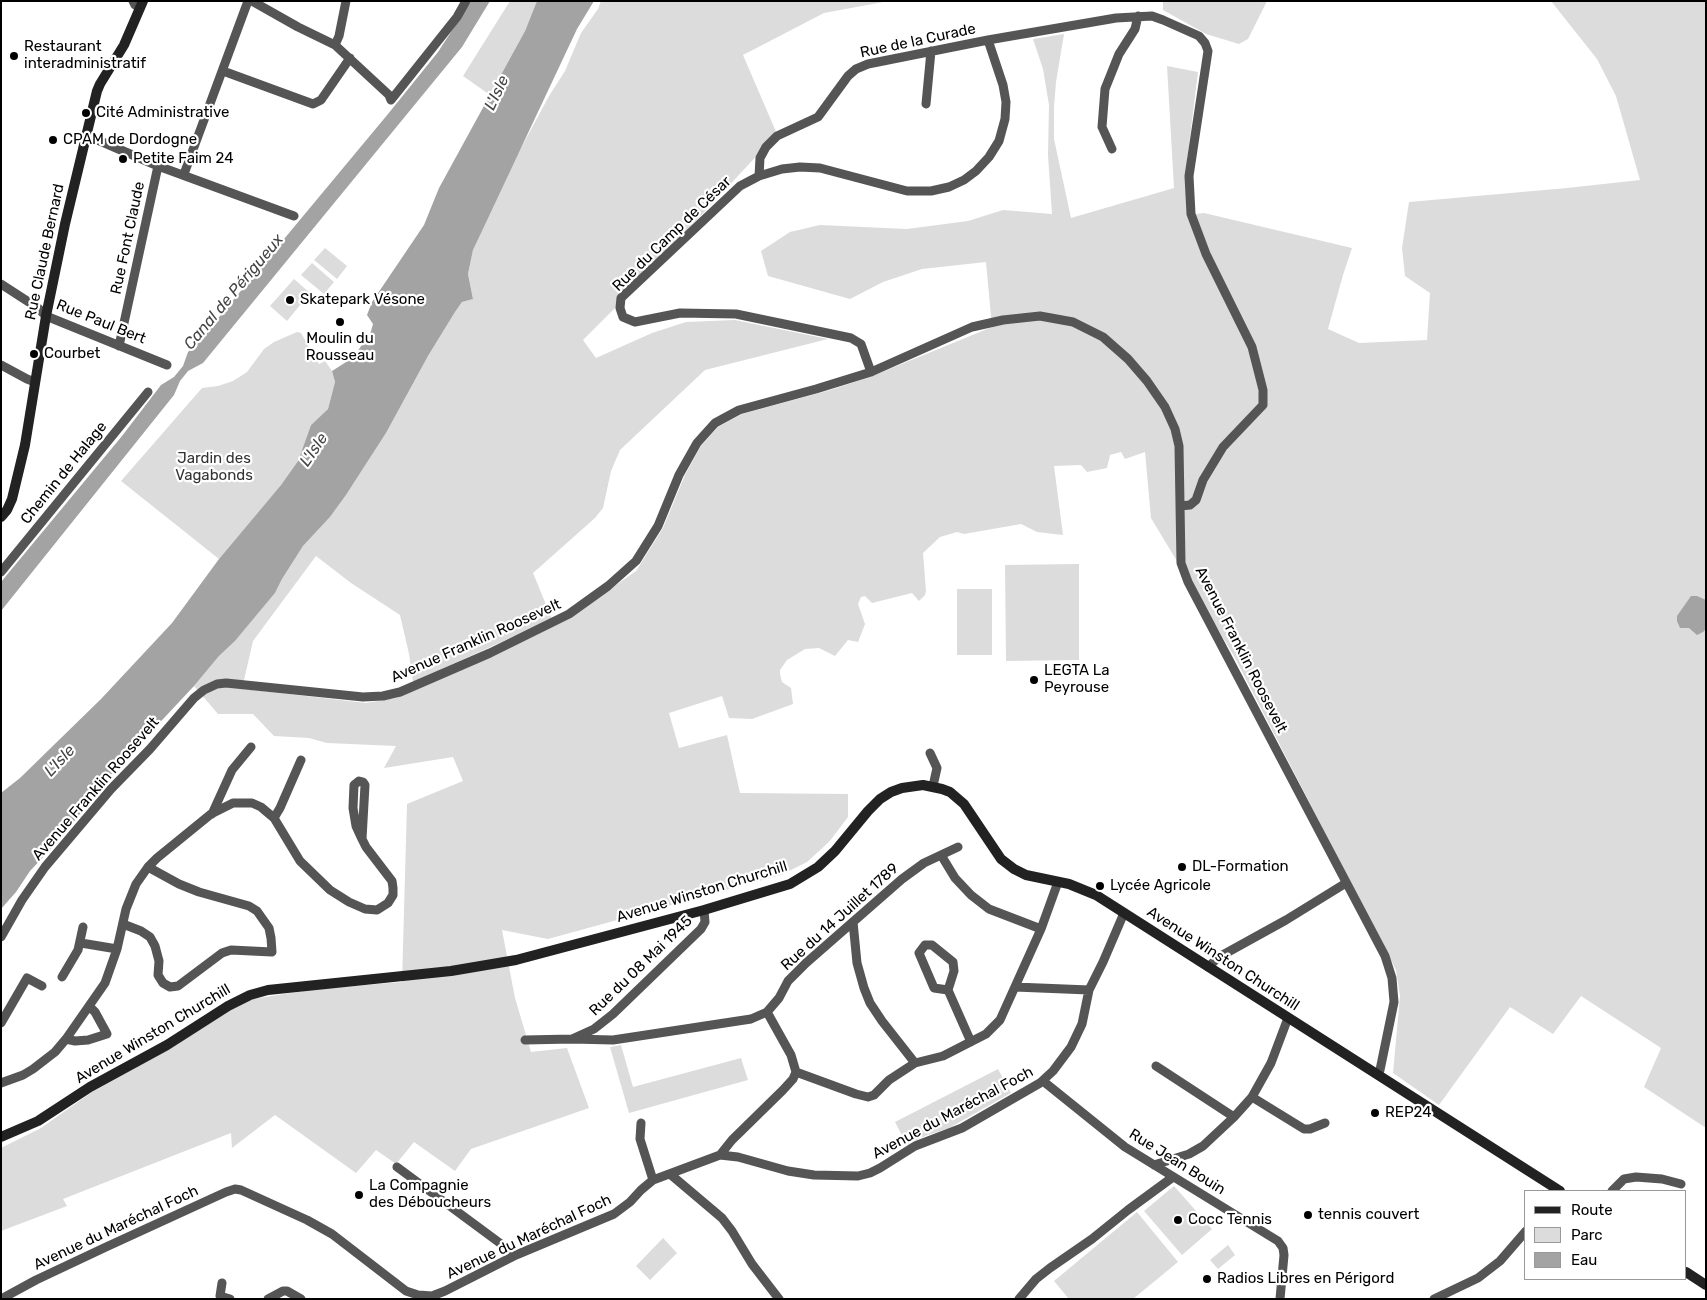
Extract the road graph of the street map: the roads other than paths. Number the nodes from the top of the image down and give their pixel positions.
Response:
1 (248, 1) edge
2 (252, 1) edge
3 (466, 1) edge
4 (343, 2) edge
5 (139, 4) edge
6 (1138, 16) junction
7 (988, 40) junction
8 (335, 45) junction
9 (931, 51) junction
10 (350, 58) junction
11 (223, 72) junction
12 (926, 104) dead end
13 (86, 135) junction
14 (1112, 149) dead end
15 (158, 166) junction
16 (184, 174) junction
17 (759, 176) junction
18 (294, 216) dead end
19 (1, 284) edge
20 (46, 316) junction
21 (118, 346) junction
22 (1, 365) edge
23 (167, 365) dead end
24 (871, 372) junction
25 (35, 382) junction
26 (148, 392) dead end
27 (1180, 506) junction
28 (1, 517) edge
29 (1, 572) edge
30 (252, 747) dead end
31 (930, 753) dead end
32 (301, 760) dead end
33 (933, 786) junction
34 (212, 814) junction
35 (274, 818) junction
36 (362, 839) junction
37 (958, 846) dead end
38 (941, 855) junction
39 (148, 866) junction
40 (1058, 882) junction
41 (1346, 883) junction
42 (704, 910) junction
43 (1124, 913) junction
44 (853, 922) junction
45 (123, 924) junction
46 (83, 927) dead end
47 (1041, 929) junction
48 (1, 937) edge
49 (81, 942) junction
50 (117, 949) junction
51 (1208, 967) junction
52 (62, 976) dead end
53 (42, 986) dead end
54 (1015, 987) junction
55 (948, 990) junction
56 (1089, 990) junction
57 (89, 1006) junction
58 (767, 1012) junction
59 (1288, 1018) junction
60 (1, 1023) edge
61 (572, 1038) junction
62 (66, 1039) junction
63 (525, 1040) dead end
64 (971, 1042) junction
65 (916, 1063) junction
66 (1156, 1066) dead end
67 (796, 1072) junction
68 (1378, 1075) junction
69 (1043, 1081) junction
70 (1, 1083) edge
71 (1252, 1097) junction
72 (1234, 1117) junction
73 (1325, 1123) dead end
74 (640, 1124) dead end
75 (1, 1137) edge
76 (720, 1155) junction
77 (1154, 1165) junction
78 (397, 1167) dead end
79 (670, 1174) junction
80 (1173, 1177) junction
81 (653, 1180) junction
82 (1681, 1184) dead end
83 (1556, 1190) edge
84 (1613, 1190) edge
85 (1524, 1234) edge
86 (516, 1255) junction
87 (1687, 1273) edge
88 (222, 1283) dead end
89 (1706, 1285) edge
90 (296, 1297) edge
91 (1, 1299) edge
92 (230, 1299) edge
93 (268, 1299) edge
94 (779, 1299) edge
95 (1018, 1299) edge
96 (1280, 1299) edge
97 (1434, 1299) edge

1 - 11 street
2 - 8 street
3 - 10 street
4 - 8 street
5 - 13 main road, Rue Claude Bernard
6 - 7 street
6 - 14 street
6 - 27 street
7 - 9 street, Rue de la Curade
7 - 17 street, Rue du Camp de César
8 - 10 street
9 - 12 street
9 - 17 street, Rue de la Curade
10 - 11 street
11 - 16 street
13 - 15 street
13 - 20 main road, Rue Claude Bernard
15 - 16 street
15 - 21 street, Rue Font Claude
16 - 18 street
17 - 24 street, Rue du Camp de César
19 - 20 street, Rue Paul Bert
20 - 21 street, Rue Paul Bert
20 - 25 main road, Rue Claude Bernard
21 - 23 street, Rue Paul Bert
22 - 25 street
24 - 27 street, Avenue Franklin Roosevelt
24 - 48 street, Avenue Franklin Roosevelt
25 - 28 main road, Rue Claude Bernard
26 - 29 street, Chemin de Halage
27 - 41 street, Avenue Franklin Roosevelt
30 - 34 street
31 - 33 street
32 - 35 street
33 - 40 main road, Avenue Winston Churchill
33 - 42 main road, Avenue Winston Churchill
34 - 35 street
34 - 39 street
35 - 36 street
36 - 36 street
37 - 38 street, Rue du 14 Juillet 1789
38 - 44 street, Rue du 14 Juillet 1789
38 - 47 street
39 - 45 street
39 - 45 street
40 - 43 main road, Avenue Winston Churchill
40 - 47 street
41 - 51 street
41 - 68 street, Avenue Franklin Roosevelt
42 - 61 street, Rue du 08 Mai 1945
42 - 75 main road, Avenue Winston Churchill
43 - 51 main road, Avenue Winston Churchill
43 - 56 street, Avenue du Maréchal Foch
44 - 58 street, Rue du 14 Juillet 1789
44 - 65 street
45 - 50 street
46 - 49 street
47 - 54 street
49 - 50 street
49 - 52 street
50 - 57 street
51 - 59 main road, Avenue Winston Churchill
53 - 60 street
54 - 56 street
54 - 64 street
55 - 55 street
55 - 64 street
56 - 69 street, Avenue du Maréchal Foch
57 - 62 street
57 - 62 street
58 - 61 street
58 - 67 street
59 - 68 main road, Avenue Winston Churchill
59 - 71 street
61 - 63 street, Rue du 08 Mai 1945
62 - 70 street
64 - 65 street
65 - 67 street
66 - 72 street
67 - 76 street
68 - 83 main road, Avenue Winston Churchill
69 - 76 street, Avenue du Maréchal Foch
69 - 77 street, Rue Jean Bouin
71 - 72 street
71 - 73 street
72 - 77 street
74 - 81 street
76 - 79 street, Avenue du Maréchal Foch
77 - 80 street, Rue Jean Bouin
78 - 86 street
79 - 81 street, Avenue du Maréchal Foch
79 - 94 street
80 - 95 street
80 - 96 street, Rue Jean Bouin
81 - 86 street, Avenue du Maréchal Foch
82 - 84 street
85 - 97 street
86 - 91 street, Avenue du Maréchal Foch
87 - 89 main road
88 - 92 street
90 - 93 street

